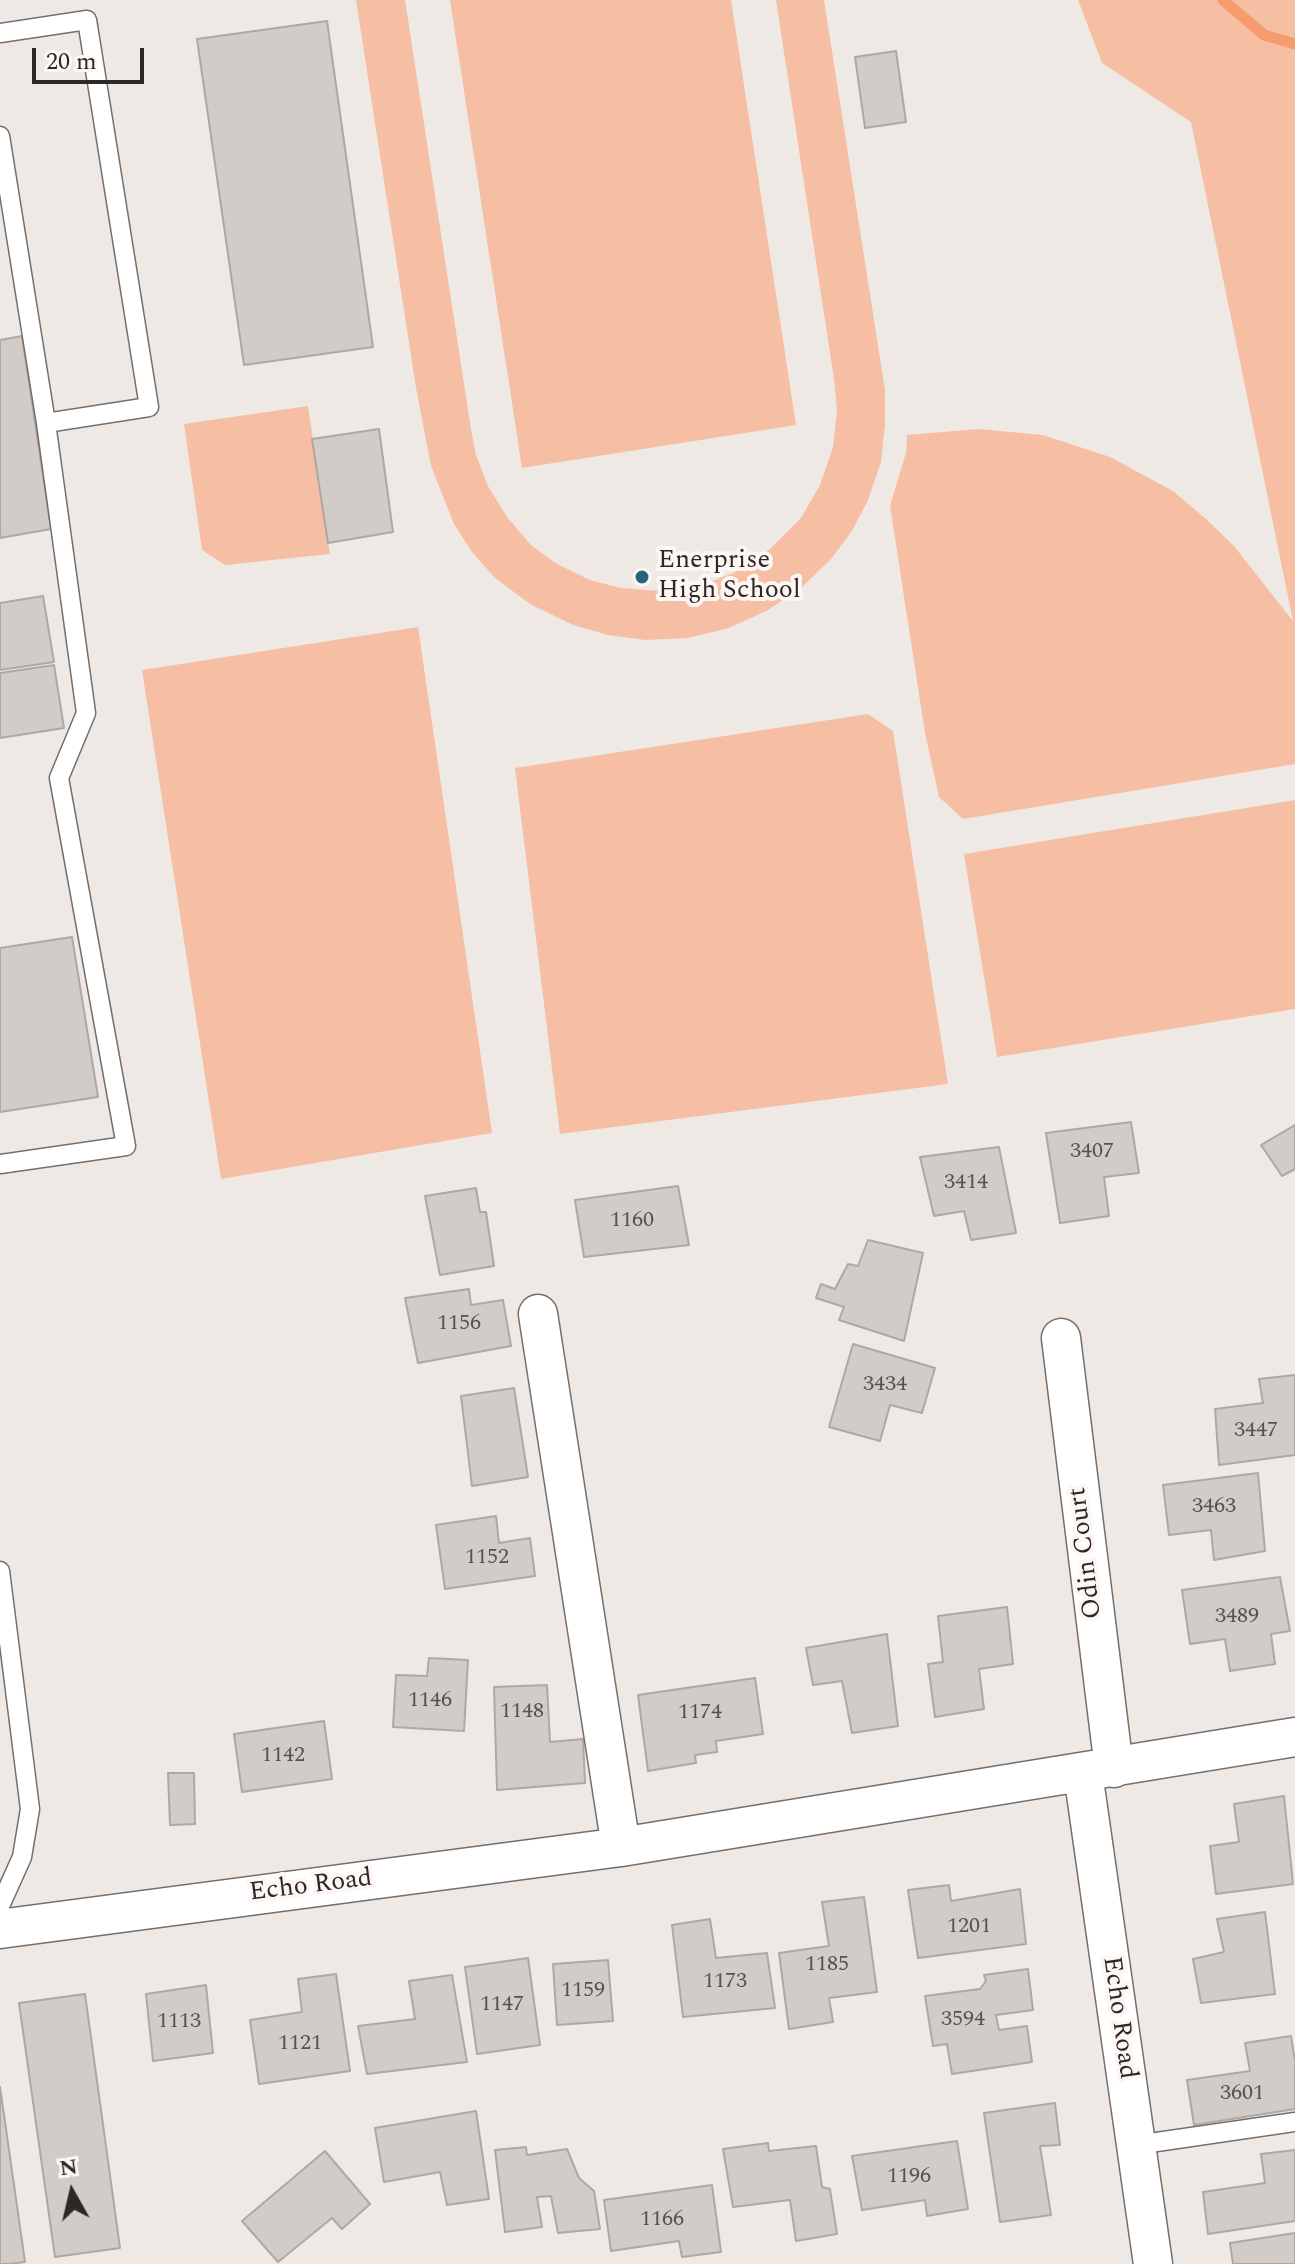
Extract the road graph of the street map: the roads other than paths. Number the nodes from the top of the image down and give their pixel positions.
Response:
1 (0, 33) edge
2 (0, 136) edge
3 (46, 423) junction
4 (0, 1164) edge
5 (538, 1314) dead end
6 (1061, 1338) dead end
7 (0, 1571) edge
8 (1295, 1737) edge
9 (1098, 1770) junction
10 (621, 1847) junction
11 (0, 1906) edge
12 (0, 1929) edge
13 (1295, 2122) edge
14 (1136, 2145) junction
15 (1153, 2264) edge

1 - 3 lane
2 - 3 lane
3 - 4 lane
5 - 10 street
6 - 9 street, Odin Court
7 - 11 lane
8 - 9 street, Echo Road
9 - 10 street, Echo Road
9 - 14 street, Echo Road
10 - 12 street, Echo Road
13 - 14 lane
14 - 15 street, Echo Road

